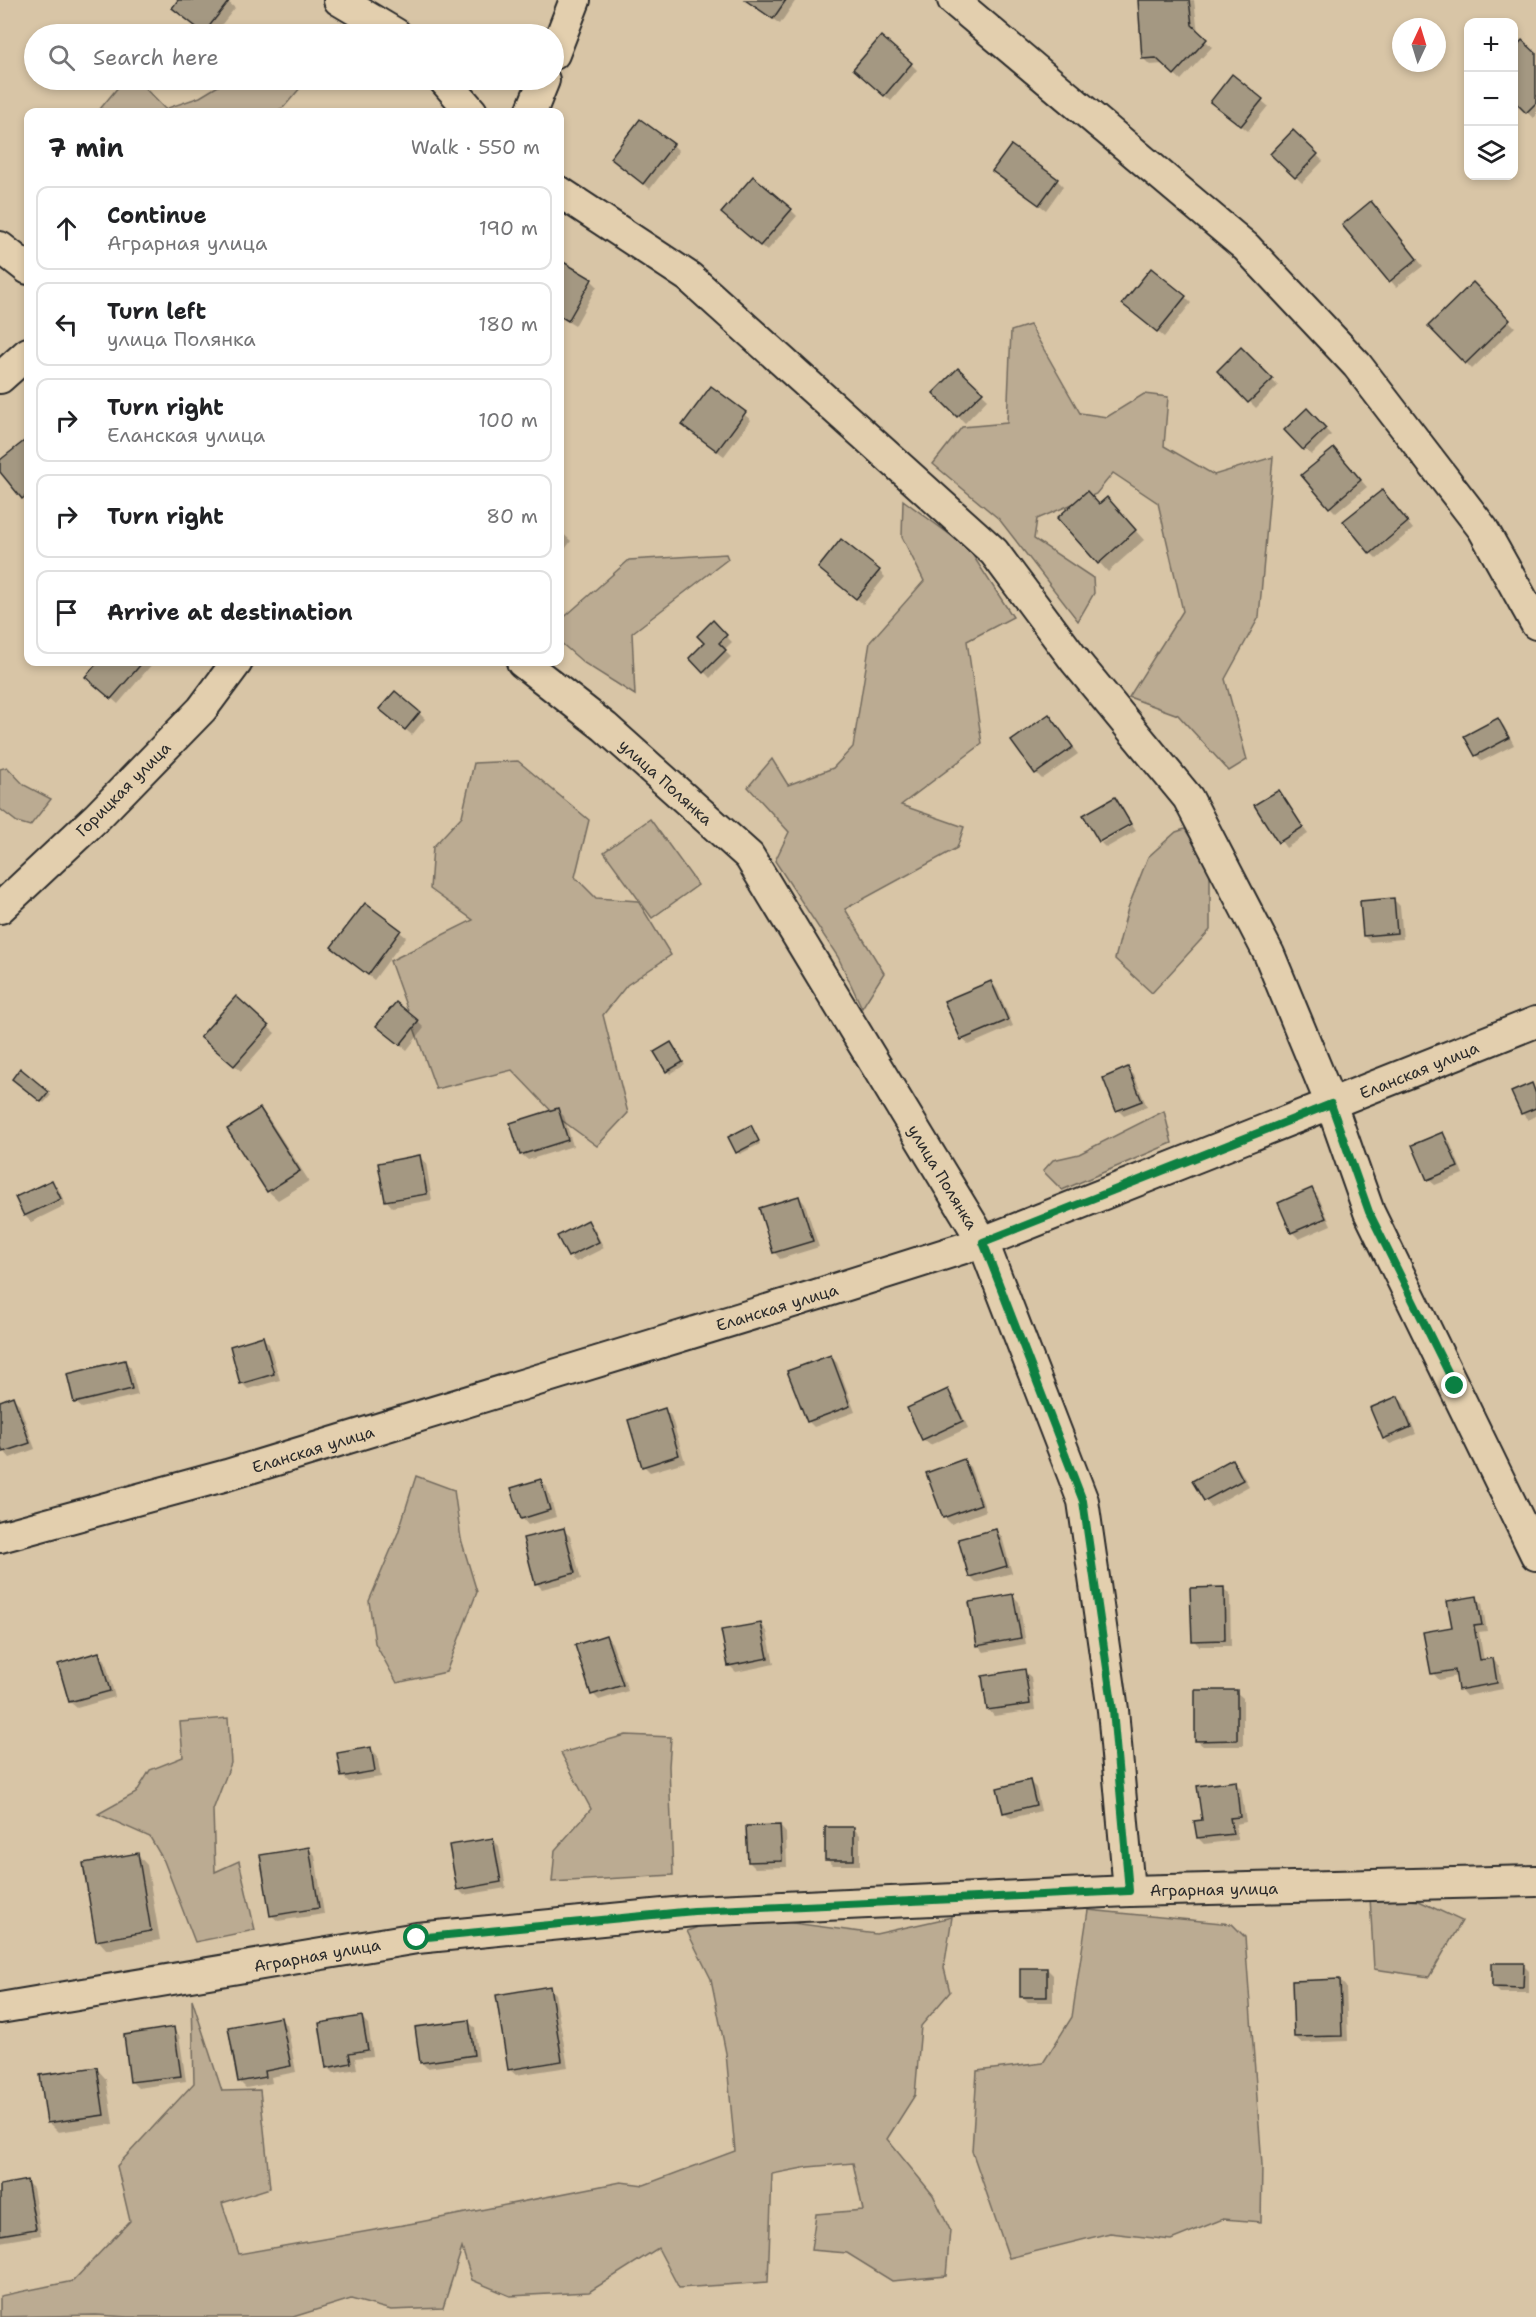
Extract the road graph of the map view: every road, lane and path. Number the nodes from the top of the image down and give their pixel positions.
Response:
1 (339, 0) edge
2 (574, 0) edge
3 (953, 0) edge
4 (379, 24) edge
5 (564, 27) edge
6 (453, 90) edge
7 (539, 90) edge
8 (468, 108) edge
9 (532, 108) edge
10 (564, 195) edge
11 (0, 248) edge
12 (24, 266) edge
13 (24, 357) edge
14 (0, 378) edge
15 (1536, 624) edge
16 (234, 666) edge
17 (527, 666) edge
18 (0, 908) edge
19 (1536, 1022) edge
20 (1331, 1104) junction
21 (983, 1242) junction
22 (0, 1537) edge
23 (1536, 1555) edge
24 (1536, 1881) edge
25 (1129, 1891) junction
26 (0, 2008) edge

1 - 4 street
2 - 5 street
3 - 15 street
6 - 8 street
7 - 9 street
10 - 20 street
11 - 12 street
13 - 14 street
16 - 18 street, Горицкая улица
17 - 21 street, улица Полянка
19 - 20 street, Еланская улица
20 - 21 street, Еланская улица
20 - 23 street
21 - 22 street, Еланская улица
21 - 25 street, улица Полянка
24 - 25 street, Аграрная улица
25 - 26 street, Аграрная улица

